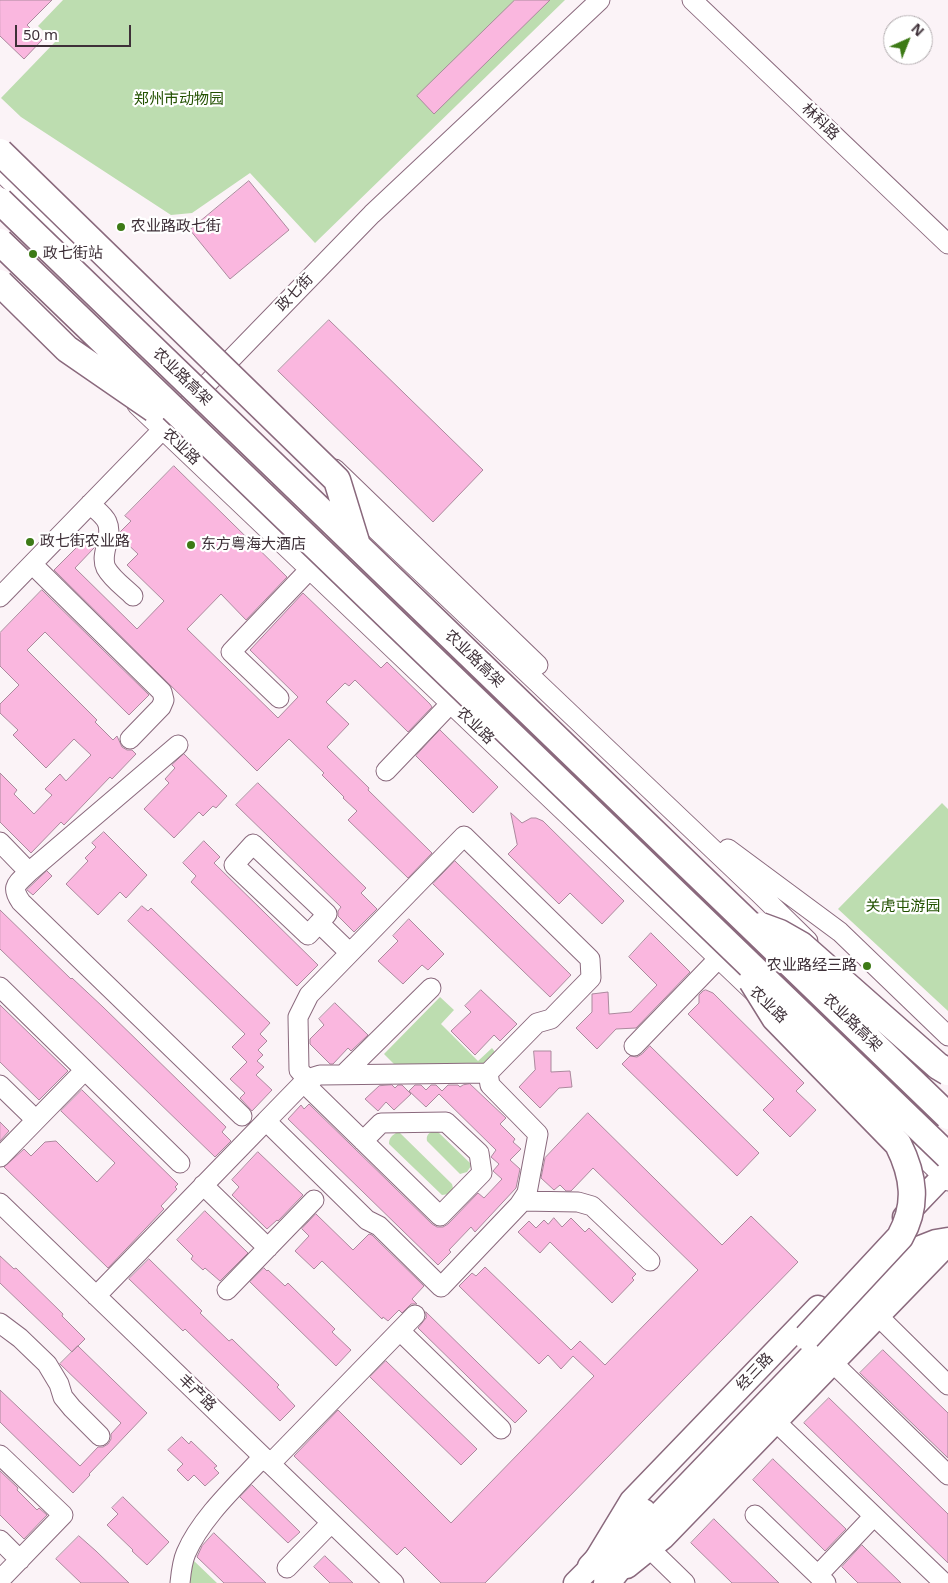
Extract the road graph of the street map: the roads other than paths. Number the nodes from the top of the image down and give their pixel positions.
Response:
1 (600, 0) edge
2 (692, 0) edge
3 (0, 152) edge
4 (0, 171) edge
5 (0, 201) edge
6 (0, 242) edge
7 (948, 244) edge
8 (0, 272) edge
9 (0, 284) edge
10 (221, 370) junction
11 (163, 430) junction
12 (219, 454) junction
13 (90, 504) junction
14 (357, 546) junction
15 (32, 564) junction
16 (310, 569) junction
17 (133, 596) dead end
18 (0, 597) edge
19 (279, 698) dead end
20 (451, 703) junction
21 (130, 739) dead end
22 (178, 745) dead end
23 (386, 772) dead end
24 (0, 842) edge
25 (29, 872) junction
26 (744, 919) junction
27 (318, 923) junction
28 (350, 953) junction
29 (726, 954) junction
30 (0, 987) edge
31 (431, 988) dead end
32 (948, 1036) edge
33 (634, 1046) dead end
34 (85, 1070) junction
35 (948, 1072) edge
36 (488, 1073) junction
37 (344, 1074) junction
38 (307, 1078) junction
39 (948, 1079) edge
40 (0, 1085) edge
41 (242, 1116) dead end
42 (948, 1116) edge
43 (36, 1120) junction
44 (266, 1122) junction
45 (363, 1141) junction
46 (0, 1157) edge
47 (180, 1163) dead end
48 (947, 1171) edge
49 (203, 1186) junction
50 (314, 1200) dead end
51 (522, 1202) junction
52 (1, 1207) edge
53 (948, 1243) edge
54 (268, 1248) junction
55 (650, 1261) dead end
56 (227, 1290) dead end
57 (96, 1296) junction
58 (415, 1315) dead end
59 (878, 1316) junction
60 (0, 1324) edge
61 (400, 1331) junction
62 (820, 1350) junction
63 (948, 1385) edge
64 (776, 1422) junction
65 (501, 1429) dead end
66 (100, 1436) dead end
67 (0, 1455) edge
68 (267, 1460) junction
69 (948, 1475) edge
70 (755, 1515) dead end
71 (874, 1516) junction
72 (331, 1523) junction
73 (0, 1540) edge
74 (650, 1549) junction
75 (20, 1560) junction
76 (287, 1568) dead end
77 (822, 1579) edge
78 (0, 1580) edge
79 (601, 1580) edge
80 (180, 1583) edge
81 (394, 1583) edge
82 (685, 1583) edge
83 (944, 1583) edge

1 - 10 street, 政七街
2 - 7 street, 林科路
3 - 14 highway, bridge
4 - 10 street
5 - 14 highway, 农业路高架, bridge
6 - 12 highway, 农业路高架, bridge
8 - 11 street, 农业路
9 - 12 highway, bridge
10 - 11 street, 政七街
10 - 32 street
10 - 39 street
11 - 13 street, 政七街
11 - 16 street, 农业路
12 - 29 highway, 农业路高架, bridge
13 - 15 street, 政七街
13 - 17 street
14 - 26 highway, 农业路高架, bridge
15 - 18 street, 政七街
15 - 21 street
16 - 19 street
16 - 20 street, 农业路
20 - 23 street
20 - 29 street, 农业路
22 - 25 street
24 - 25 street
25 - 41 street
26 - 35 highway, bridge
26 - 42 highway, 农业路高架, bridge
27 - 27 street
27 - 28 street
28 - 36 street
28 - 38 street
29 - 33 street
29 - 48 highway, 农业路高架, bridge
29 - 62 highway, bridge
30 - 34 street
31 - 37 street
34 - 43 street
34 - 47 street
36 - 37 street
36 - 51 street
37 - 38 street
38 - 44 street
38 - 45 street
40 - 43 street
43 - 46 street
44 - 49 street
44 - 51 street
45 - 45 street
48 - 79 main road, 经三路
49 - 54 street
49 - 57 street
50 - 54 street
51 - 55 street
52 - 57 street, 丰产路
53 - 59 main road
53 - 62 highway
54 - 56 street
57 - 68 street, 丰产路
58 - 61 street
59 - 62 main road
59 - 63 street
60 - 66 street
61 - 65 street
61 - 68 street
62 - 64 main road
62 - 69 street
62 - 79 highway
64 - 71 street
64 - 74 main road
67 - 75 street
68 - 72 street, 丰产路
68 - 80 street
70 - 77 street
71 - 77 street
71 - 83 street
72 - 76 street
72 - 81 street, 丰产路
73 - 75 street
74 - 79 main road
74 - 82 street
75 - 78 street

